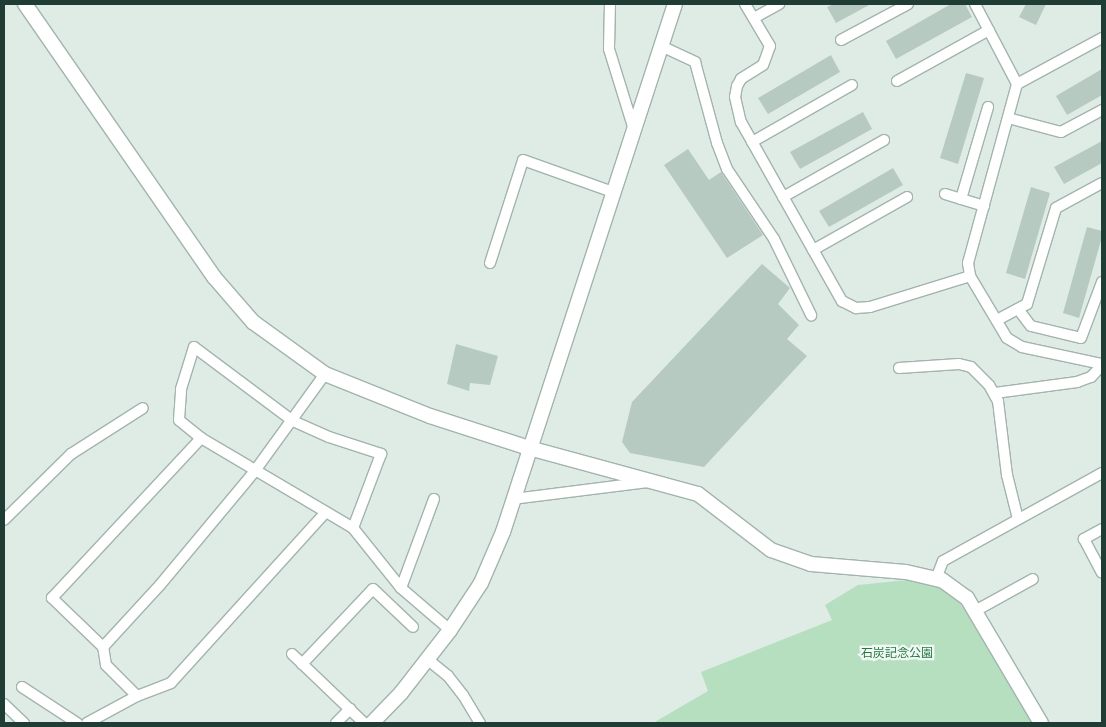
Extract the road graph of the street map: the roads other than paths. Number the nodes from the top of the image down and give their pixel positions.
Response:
1 (25, 4) edge
2 (610, 4) edge
3 (674, 4) edge
4 (745, 4) edge
5 (779, 4) edge
6 (908, 4) edge
7 (975, 4) edge
8 (754, 18) junction
9 (989, 30) junction
10 (1102, 38) edge
11 (841, 40) dead end
12 (661, 46) junction
13 (897, 81) dead end
14 (1018, 84) junction
15 (852, 85) dead end
16 (988, 107) dead end
17 (1102, 110) edge
18 (1008, 118) junction
19 (634, 130) junction
20 (884, 140) dead end
21 (752, 142) junction
22 (1102, 183) edge
23 (613, 192) junction
24 (945, 194) dead end
25 (783, 197) junction
26 (907, 197) dead end
27 (961, 199) junction
28 (984, 206) junction
29 (813, 250) junction
30 (490, 264) dead end
31 (970, 276) junction
32 (1102, 282) edge
33 (1018, 308) junction
34 (811, 315) dead end
35 (997, 320) junction
36 (1102, 364) edge
37 (899, 368) dead end
38 (325, 374) junction
39 (995, 393) junction
40 (143, 408) dead end
41 (293, 421) junction
42 (201, 438) junction
43 (529, 448) junction
44 (254, 472) junction
45 (1102, 473) edge
46 (655, 481) junction
47 (434, 499) dead end
48 (513, 500) junction
49 (325, 513) junction
50 (1018, 519) junction
51 (4, 520) edge
52 (353, 528) junction
53 (1102, 529) edge
54 (1102, 573) edge
55 (936, 579) junction
56 (1033, 579) dead end
57 (401, 588) junction
58 (975, 611) junction
59 (413, 627) dead end
60 (450, 630) junction
61 (103, 647) junction
62 (292, 654) dead end
63 (428, 659) junction
64 (302, 664) junction
65 (22, 687) dead end
66 (137, 696) junction
67 (4, 704) edge
68 (350, 709) junction
69 (24, 723) edge
70 (76, 723) edge
71 (87, 723) edge
72 (336, 723) edge
73 (364, 723) edge
74 (372, 723) edge
75 (480, 723) edge
76 (1041, 723) edge

1 - 38 street
2 - 19 street
3 - 12 street
4 - 8 street
5 - 8 street
6 - 11 street
7 - 9 street
8 - 21 street
9 - 13 street
9 - 14 street
10 - 14 street
12 - 19 street
12 - 34 street
14 - 18 street
15 - 21 street
16 - 27 street
17 - 18 street
18 - 28 street
19 - 23 street
20 - 25 street
21 - 25 street
22 - 33 street
23 - 30 street
23 - 43 street
24 - 27 street
25 - 29 street
26 - 29 street
27 - 28 street
28 - 31 street
29 - 31 street
31 - 35 street
32 - 33 street
33 - 35 street
35 - 36 street
36 - 39 street
37 - 39 street
38 - 41 street
38 - 43 street
39 - 50 street
40 - 51 street
41 - 42 street
41 - 44 street
41 - 52 street
42 - 44 street
42 - 61 street
43 - 46 street
43 - 48 street
44 - 49 street
44 - 61 street
45 - 50 street
46 - 48 street
46 - 55 street
47 - 57 street
48 - 60 street
49 - 52 street
49 - 66 street
50 - 55 street
52 - 57 street
53 - 54 street
55 - 58 street
56 - 58 street
57 - 60 street
58 - 76 street
59 - 64 street
60 - 63 street
61 - 66 street
62 - 64 street
63 - 74 street
63 - 75 street
64 - 68 street
65 - 70 street
66 - 71 street
67 - 69 street
68 - 72 street
68 - 73 street

